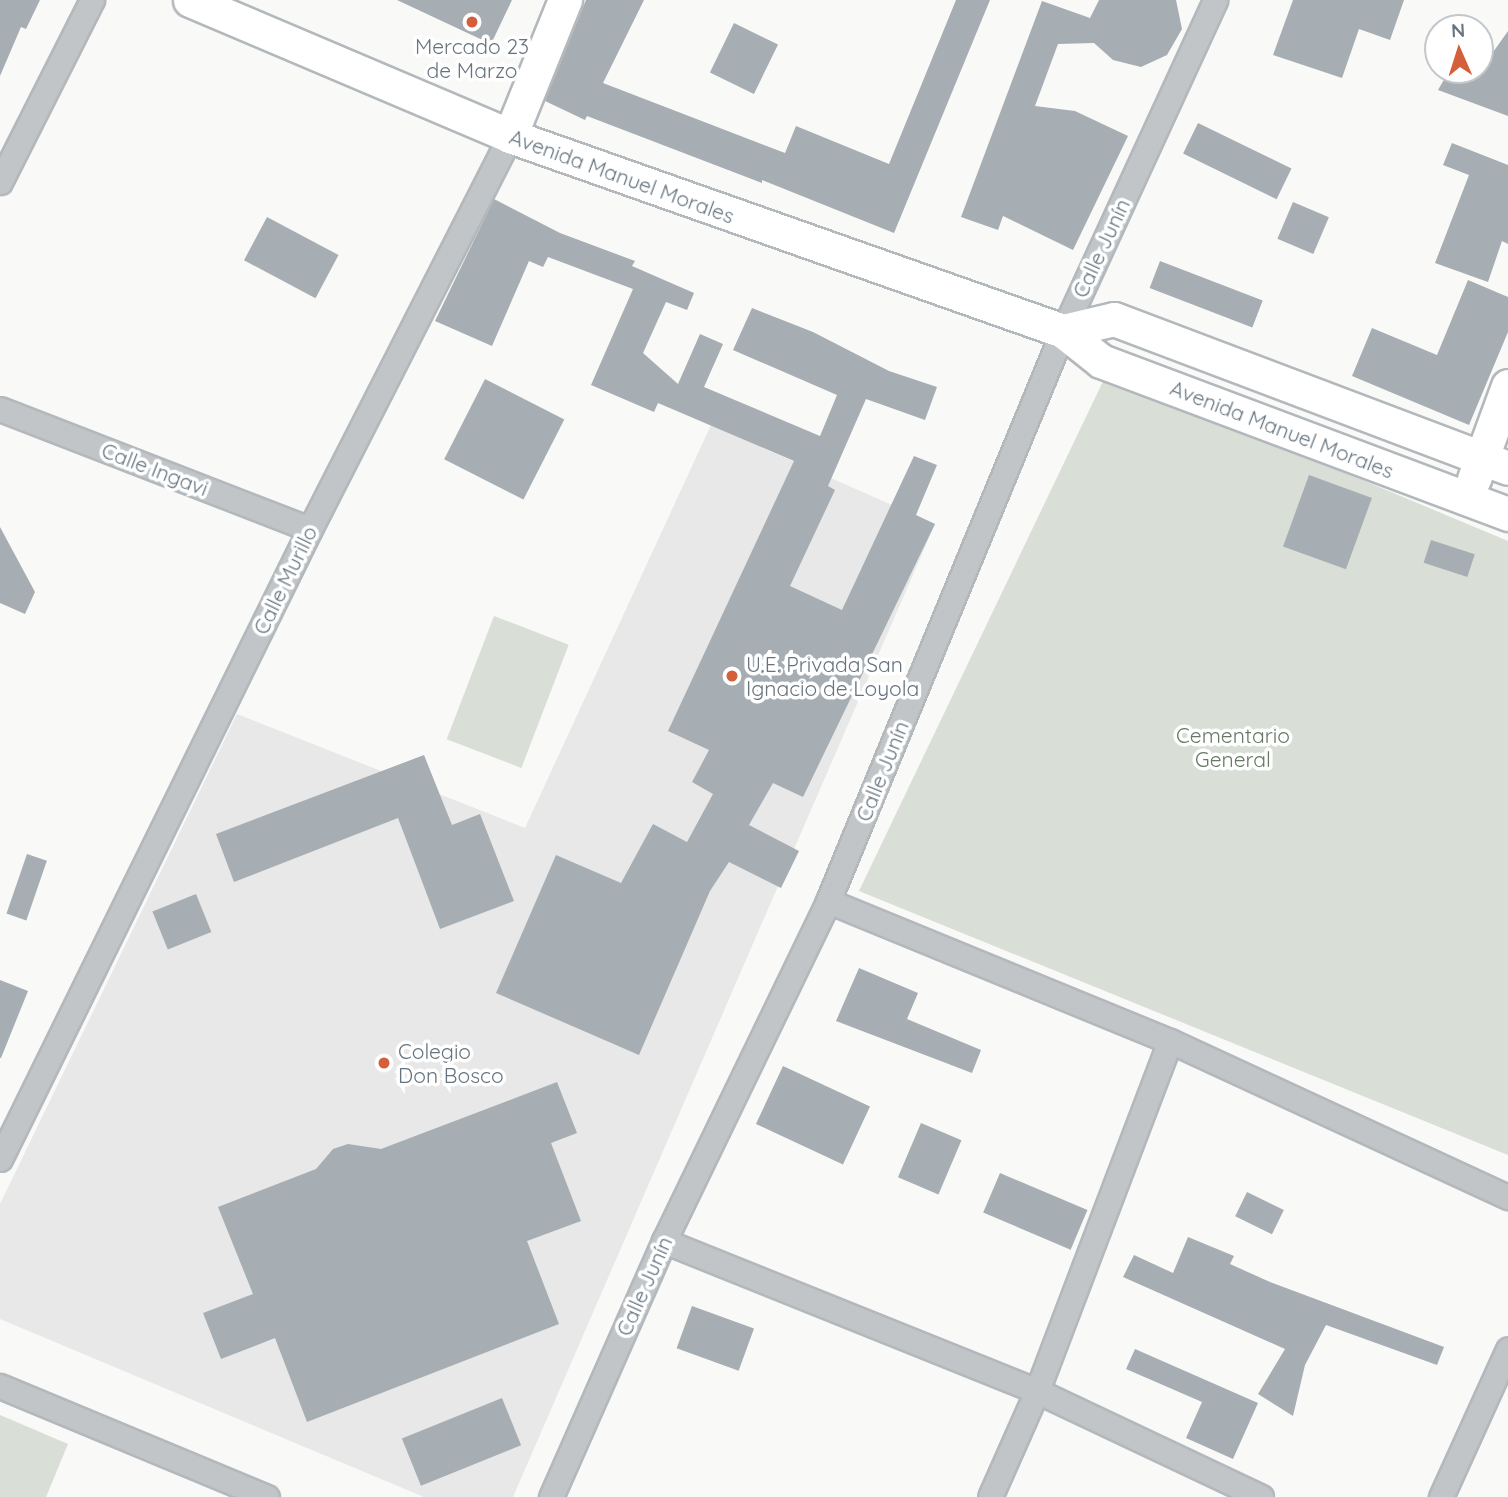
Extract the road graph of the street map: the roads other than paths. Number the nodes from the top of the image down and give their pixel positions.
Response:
1 (92, 0) edge
2 (190, 0) edge
3 (565, 0) edge
4 (1215, 0) edge
5 (510, 136) junction
6 (0, 182) edge
7 (1063, 331) junction
8 (1508, 386) edge
9 (0, 409) edge
10 (1495, 463) edge
11 (1467, 498) junction
12 (1507, 511) edge
13 (310, 529) junction
14 (828, 901) junction
15 (1171, 1041) junction
16 (0, 1159) edge
17 (1508, 1197) edge
18 (664, 1241) junction
19 (1508, 1349) edge
20 (0, 1386) edge
21 (1037, 1391) junction
22 (267, 1497) edge
23 (551, 1497) edge
24 (990, 1497) edge
25 (1261, 1497) edge
26 (1441, 1497) edge

1 - 6 street
2 - 5 street, Avenida Manuel Morales
3 - 5 street, Calle Murillo
4 - 7 street, Calle Junín
5 - 7 street, Avenida Manuel Morales
5 - 13 street, Calle Murillo
7 - 10 street, Avenida Manuel Morales
7 - 11 street, Avenida Manuel Morales
7 - 14 street, Calle Junín
8 - 10 street
9 - 13 street, Calle Ingavi
10 - 11 street
11 - 12 street, Avenida Manuel Morales
13 - 16 street, Calle Murillo
14 - 15 street
14 - 18 street, Calle Junín
15 - 17 street
15 - 21 street
18 - 21 street
18 - 23 street, Calle Junín
19 - 26 street
20 - 22 street
21 - 24 street
21 - 25 street

